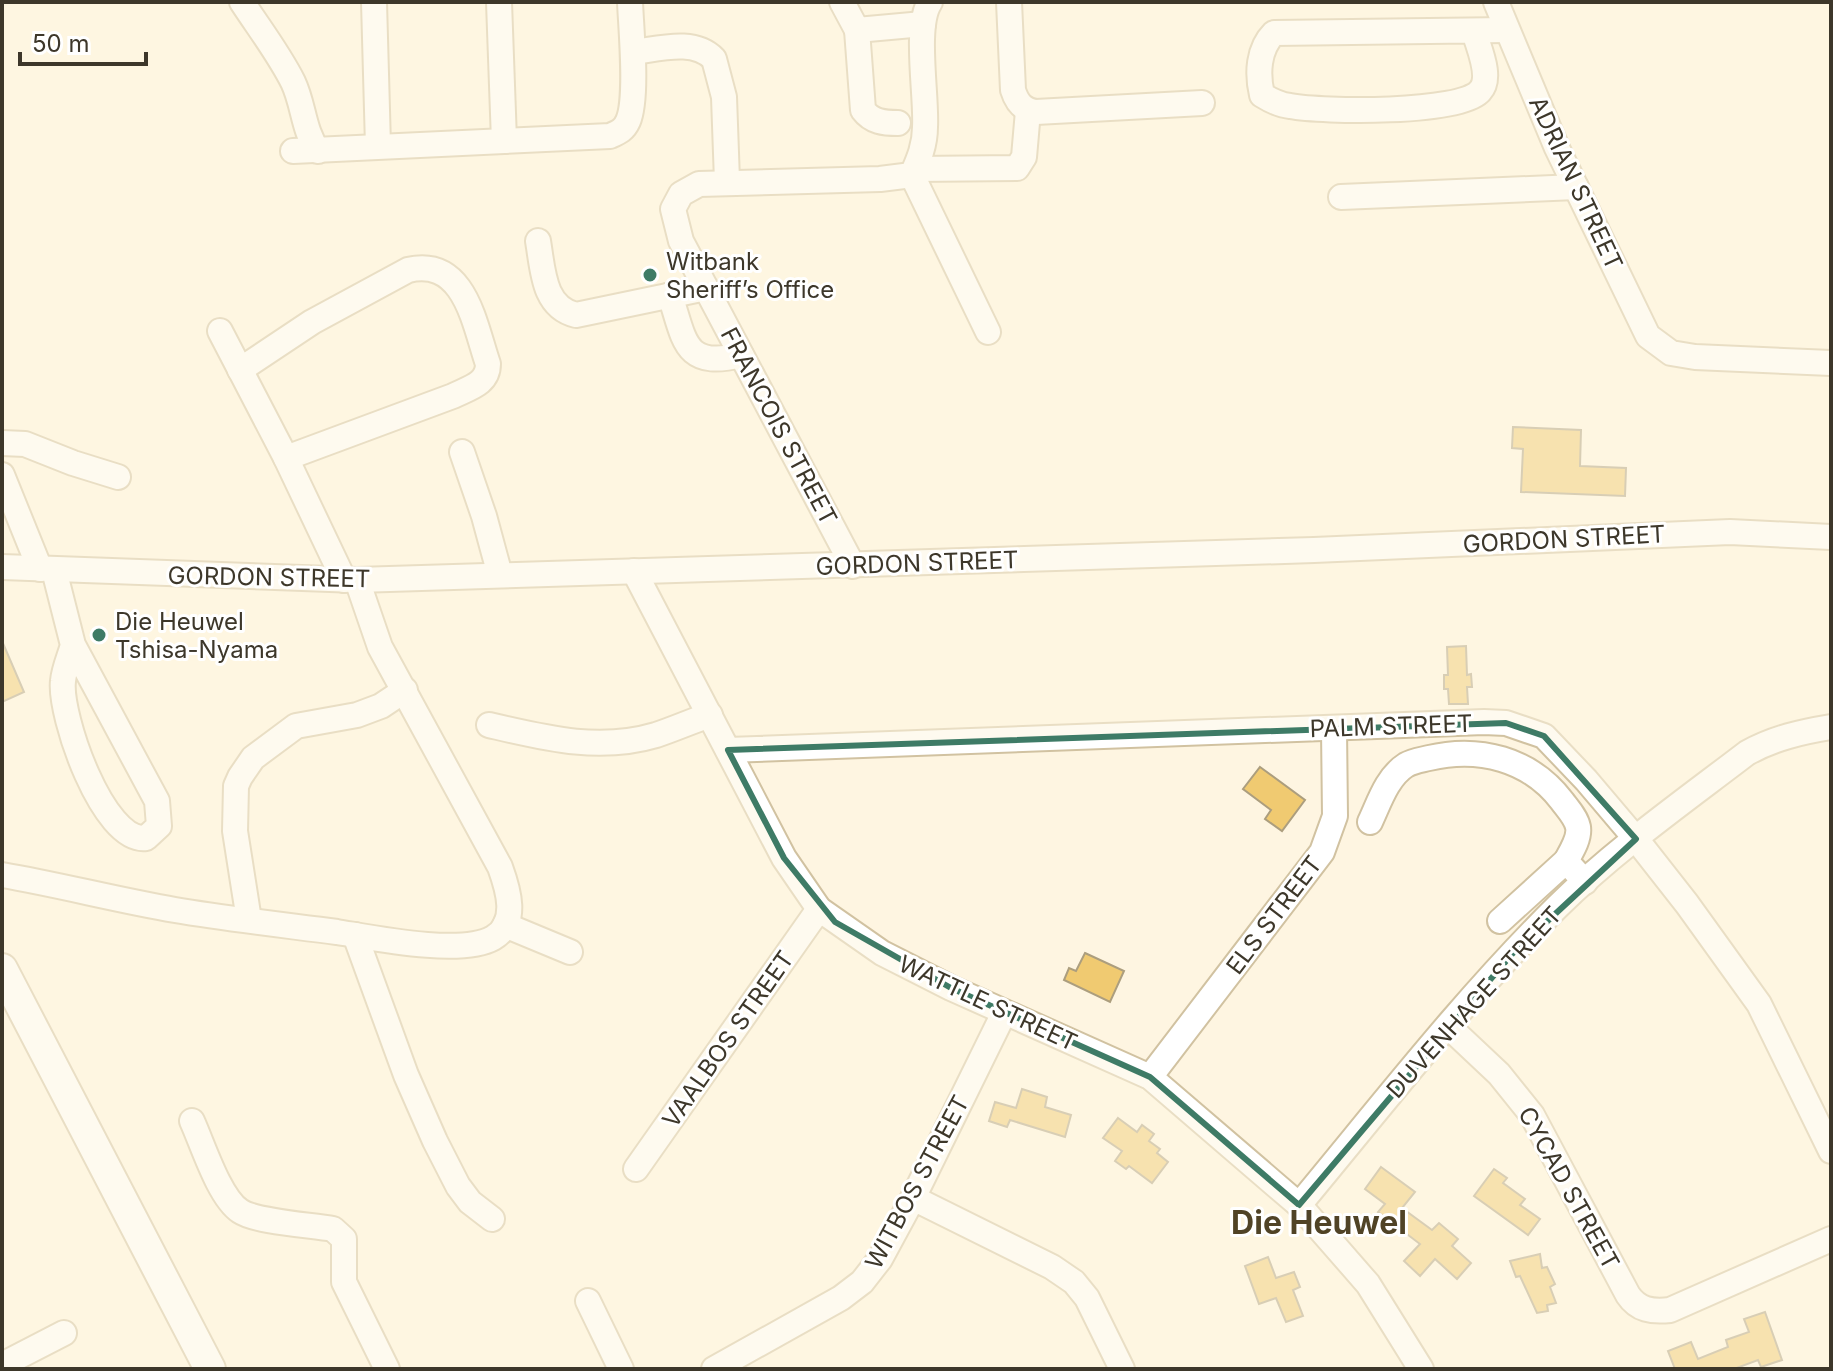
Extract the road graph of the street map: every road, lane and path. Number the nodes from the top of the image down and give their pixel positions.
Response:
1 (242, 2) edge
2 (374, 2) edge
3 (499, 2) edge
4 (630, 2) edge
5 (842, 2) edge
6 (1009, 2) edge
7 (1496, 2) edge
8 (927, 8) edge
9 (857, 30) junction
10 (1507, 30) junction
11 (1474, 31) junction
12 (633, 52) junction
13 (1202, 103) dead end
14 (1028, 111) junction
15 (898, 123) dead end
16 (504, 141) junction
17 (378, 146) junction
18 (293, 151) dead end
19 (318, 151) junction
20 (914, 172) junction
21 (727, 181) junction
22 (1576, 187) junction
23 (1341, 197) dead end
24 (538, 241) dead end
25 (706, 288) junction
26 (670, 295) junction
27 (220, 331) dead end
28 (988, 332) dead end
29 (741, 355) junction
30 (1831, 363) edge
31 (240, 370) junction
32 (2, 443) edge
33 (462, 452) dead end
34 (286, 458) junction
35 (2, 475) edge
36 (118, 477) dead end
37 (1831, 537) edge
38 (853, 566) junction
39 (2, 567) edge
40 (47, 569) junction
41 (634, 571) junction
42 (500, 575) junction
43 (350, 580) junction
44 (73, 645) junction
45 (405, 690) junction
46 (710, 715) junction
47 (489, 725) dead end
48 (1831, 727) edge
49 (1334, 729) junction
50 (728, 750) junction
51 (1370, 822) dead end
52 (1636, 839) junction
53 (1566, 861) junction
54 (2, 875) edge
55 (1585, 882) junction
56 (819, 909) junction
57 (249, 920) junction
58 (1500, 921) dead end
59 (505, 925) junction
60 (355, 935) junction
61 (570, 952) dead end
62 (2, 969) edge
63 (1004, 1013) junction
64 (1448, 1026) junction
65 (1150, 1077) junction
66 (192, 1121) dead end
67 (1831, 1151) edge
68 (636, 1169) dead end
69 (913, 1198) junction
70 (1299, 1205) junction
71 (492, 1219) dead end
72 (1831, 1239) edge
73 (588, 1301) dead end
74 (64, 1333) dead end
75 (2, 1365) edge
76 (210, 1369) edge
77 (387, 1369) edge
78 (621, 1369) edge
79 (714, 1369) edge
80 (1122, 1369) edge
81 (1421, 1369) edge

1 - 19 street
2 - 17 street
3 - 16 street
4 - 12 street
5 - 9 street
6 - 14 street
7 - 10 street, ADRIAN STREET
8 - 9 street
8 - 20 street
9 - 15 street
10 - 11 street
10 - 22 street, ADRIAN STREET
11 - 11 street
12 - 16 street
12 - 21 street
13 - 14 street
14 - 20 street, FRANCOIS STREET
16 - 17 street
17 - 19 street
18 - 19 street
20 - 21 street, FRANCOIS STREET
20 - 28 street
21 - 25 street, FRANCOIS STREET
22 - 23 street
22 - 30 street, ADRIAN STREET
24 - 26 street
25 - 26 street
25 - 29 street, FRANCOIS STREET
26 - 29 street
27 - 31 street
29 - 38 street, FRANCOIS STREET
31 - 34 street
31 - 34 street
32 - 36 street
33 - 42 street
34 - 43 street
35 - 40 street
37 - 38 street, GORDON STREET
38 - 41 street, GORDON STREET
39 - 40 street, GORDON STREET
40 - 43 street, GORDON STREET
40 - 44 street
41 - 42 street, GORDON STREET
41 - 46 street, WATTLE STREET
42 - 43 street, GORDON STREET
43 - 45 street
44 - 44 street
45 - 57 street
45 - 59 street
46 - 47 street
46 - 50 street, WATTLE STREET
48 - 52 street, DUVENHAGE STREET
49 - 50 street, PALM STREET
49 - 52 street, PALM STREET
49 - 65 street, ELS STREET
50 - 56 street, WATTLE STREET
51 - 53 street
52 - 55 street, DUVENHAGE STREET
52 - 67 street, PALM STREET
53 - 55 street
53 - 58 street
54 - 57 street
55 - 64 street, DUVENHAGE STREET
56 - 63 street, WATTLE STREET
56 - 68 street, VAALBOS STREET
57 - 60 street
59 - 60 street
59 - 61 street
60 - 71 street
62 - 76 main road
63 - 65 street, WATTLE STREET
63 - 69 street, WITBOS STREET
64 - 70 street, DUVENHAGE STREET
64 - 72 street, CYCAD STREET
65 - 70 street, WATTLE STREET
66 - 77 street
69 - 79 street, WITBOS STREET
69 - 80 street
70 - 81 street, WATTLE STREET
73 - 78 street
74 - 75 street

